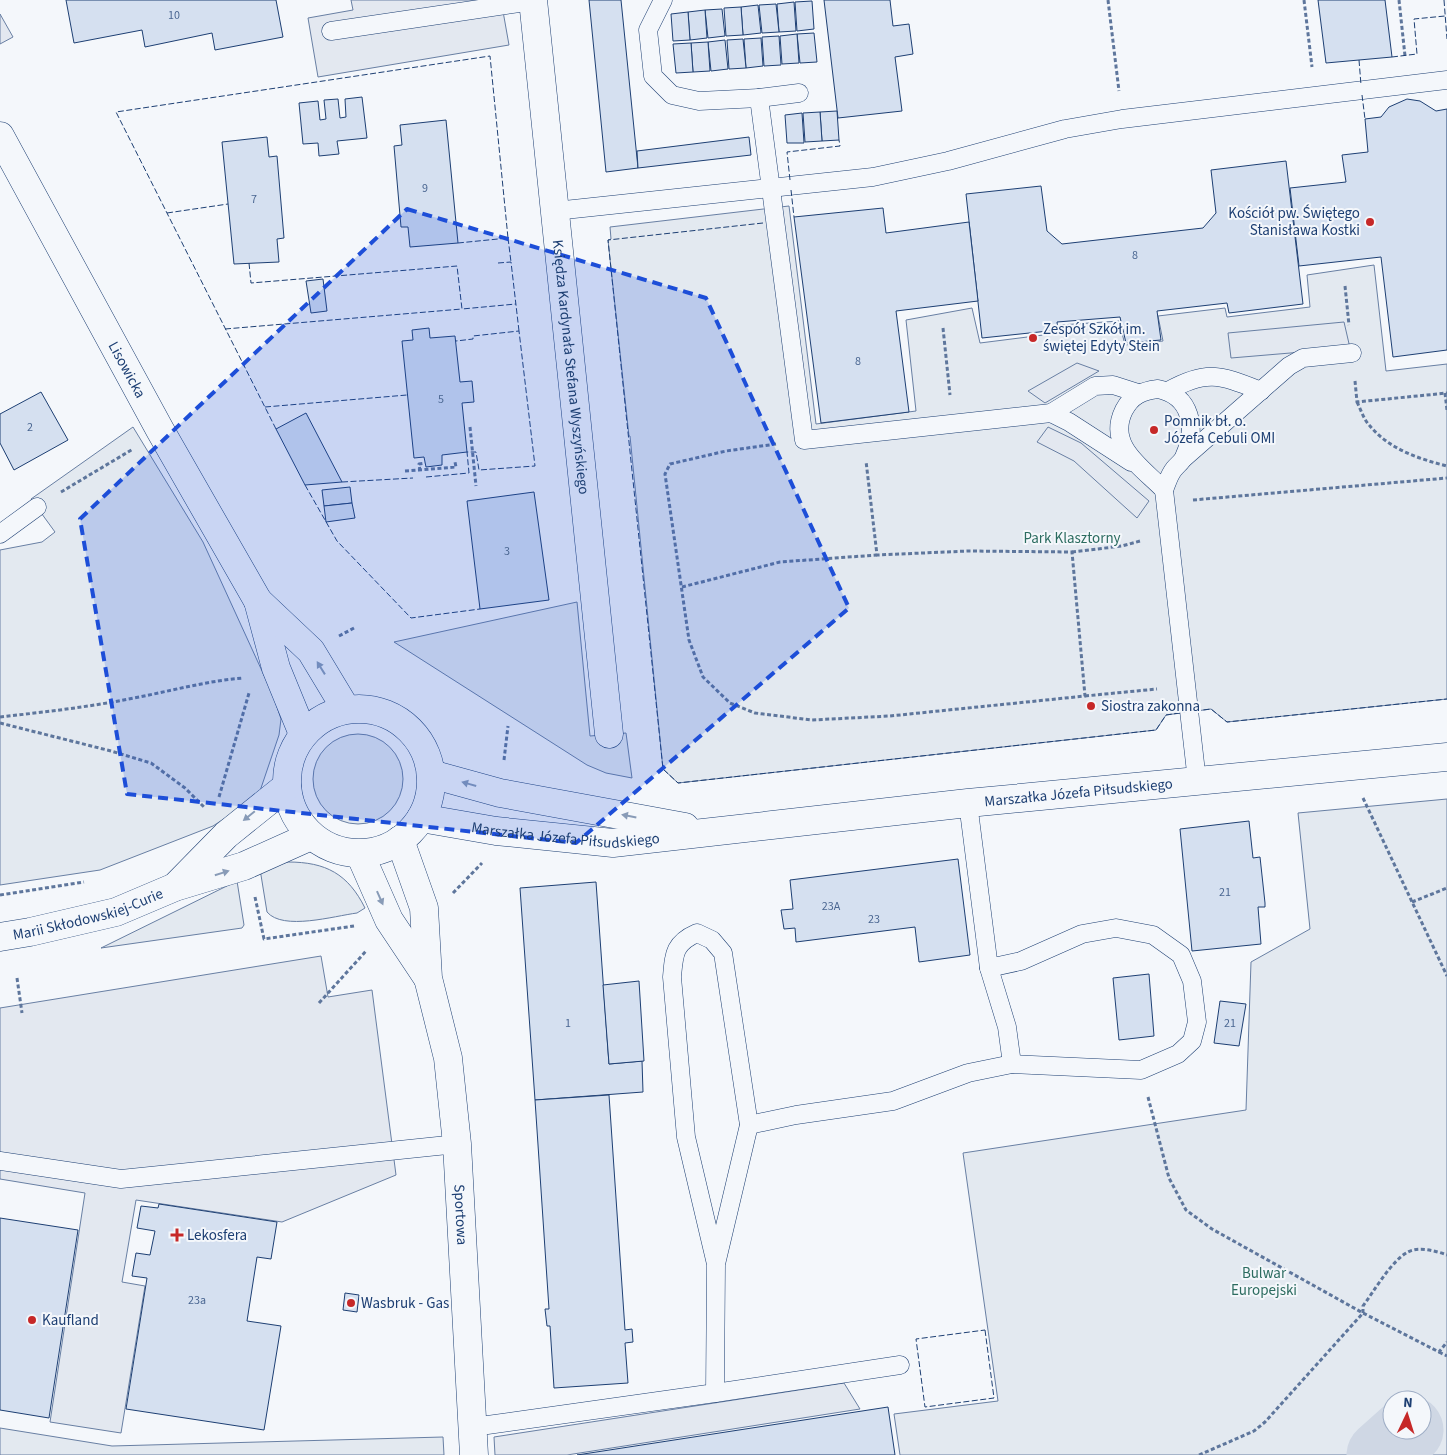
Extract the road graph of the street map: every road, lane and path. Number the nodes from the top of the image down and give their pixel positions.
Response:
1 (533, 0) edge
2 (663, 0) edge
3 (1108, 0) edge
4 (1304, 0) edge
5 (1399, 0) edge
6 (332, 31) dead end
7 (1447, 80) edge
8 (1408, 84) junction
9 (799, 93) dead end
10 (1316, 95) junction
11 (759, 98) junction
12 (1122, 119) junction
13 (0, 136) edge
14 (771, 188) junction
15 (555, 211) junction
16 (1345, 286) dead end
17 (943, 328) dead end
18 (1352, 353) junction
19 (1168, 391) junction
20 (1261, 391) junction
21 (1138, 393) junction
22 (1446, 393) edge
23 (1357, 402) junction
24 (1447, 410) edge
25 (1050, 413) junction
26 (953, 423) junction
27 (470, 427) dead end
28 (160, 430) junction
29 (862, 433) junction
30 (804, 440) junction
31 (1183, 459) junction
32 (455, 462) dead end
33 (425, 463) dead end
34 (1135, 466) junction
35 (1447, 466) edge
36 (420, 471) junction
37 (405, 472) dead end
38 (1447, 478) edge
39 (476, 486) dead end
40 (1164, 496) junction
41 (37, 506) joint
42 (1169, 532) junction
43 (0, 534) edge
44 (1072, 552) junction
45 (877, 555) junction
46 (682, 586) junction
47 (258, 601) junction
48 (253, 678) dead end
49 (1186, 686) junction
50 (1085, 696) junction
51 (346, 709) junction
52 (0, 717) edge
53 (0, 723) edge
54 (508, 726) dead end
55 (303, 734) junction
56 (609, 734) dead end
57 (1447, 757) edge
58 (503, 768) dead end
59 (431, 774) junction
60 (1198, 781) junction
61 (287, 786) junction
62 (1361, 794) dead end
63 (968, 803) junction
64 (206, 809) dead end
65 (421, 818) junction
66 (711, 832) junction
67 (311, 836) junction
68 (400, 840) junction
69 (360, 854) junction
70 (86, 882) dead end
71 (175, 887) junction
72 (1447, 888) edge
73 (0, 894) edge
74 (1412, 902) junction
75 (0, 937) edge
76 (368, 949) dead end
77 (989, 968) junction
78 (1447, 976) edge
79 (17, 978) dead end
80 (428, 978) junction
81 (319, 1003) dead end
82 (22, 1013) dead end
83 (1012, 1064) junction
84 (1141, 1070) junction
85 (749, 1125) junction
86 (457, 1144) junction
87 (0, 1161) edge
88 (1447, 1255) edge
89 (716, 1264) junction
90 (1363, 1313) junction
91 (1447, 1342) edge
92 (1439, 1352) junction
93 (1447, 1356) edge
94 (900, 1365) dead end
95 (715, 1393) junction
96 (473, 1427) junction
97 (474, 1455) edge
98 (1200, 1455) edge

1 - 6 lane
1 - 15 main road, Księdza Kardynała Stefana Wyszyńskiego
2 - 11 lane
3 - 12 path
4 - 10 path
5 - 8 path
7 - 8 lane
8 - 10 lane
9 - 11 lane
10 - 12 lane
11 - 14 lane
12 - 14 lane
13 - 28 main road, Lisowicka
14 - 15 lane
14 - 30 lane
15 - 56 main road, Księdza Kardynała Stefana Wyszyńskiego
16 - 18 path
17 - 26 path
18 - 20 lane
18 - 23 path
19 - 20 lane
19 - 21 lane
19 - 31 lane
20 - 31 lane
21 - 25 lane
21 - 34 lane
22 - 23 path
22 - 24 path
23 - 35 path
25 - 26 lane
25 - 34 lane
26 - 29 lane
27 - 39 path
28 - 41 path
28 - 47 main road, Lisowicka
29 - 30 lane
29 - 45 path
30 - 46 path
31 - 40 lane
32 - 36 path
33 - 36 path
34 - 40 lane
36 - 37 path
38 - 40 path
40 - 42 lane
41 - 43 lane
42 - 44 path
42 - 49 lane
44 - 45 path
44 - 50 path
45 - 46 path
46 - 50 path
51 -> 47 main road, Lisowicka
47 - 55 main road, Lisowicka
48 - 52 path
49 - 50 path
49 - 60 lane
51 - 55 main road
51 - 59 main road
53 - 64 path
54 - 58 path
55 - 61 main road
57 - 60 main road, Marszałka Józefa Piłsudskiego
59 - 65 main road
66 -> 59 main road, Marszałka Józefa Piłsudskiego
60 - 63 main road, Marszałka Józefa Piłsudskiego
61 - 67 main road
61 -> 71 main road, Marii Skłodowskiej-Curie
62 - 74 path
63 - 66 main road, Marszałka Józefa Piłsudskiego
63 - 77 lane
65 - 66 main road, Marszałka Józefa Piłsudskiego
65 - 68 main road
67 - 69 main road
71 -> 67 main road, Marii Skłodowskiej-Curie
68 - 69 main road
68 - 80 main road, Sportowa
69 -> 80 main road, Sportowa
70 - 73 path
71 - 75 main road, Marii Skłodowskiej-Curie
72 - 74 path
74 - 78 path
76 - 81 path
77 - 83 lane
77 - 84 lane
79 - 82 path
80 - 86 main road, Sportowa
83 - 84 lane
83 - 85 lane
84 - 90 path
85 - 89 lane
85 - 89 lane
86 - 87 lane
86 - 96 main road, Sportowa
88 - 90 path
89 - 95 lane
90 - 92 path
90 - 98 path
91 - 92 path
92 - 93 path
94 - 95 lane
95 - 96 lane
96 - 97 main road, Sportowa

